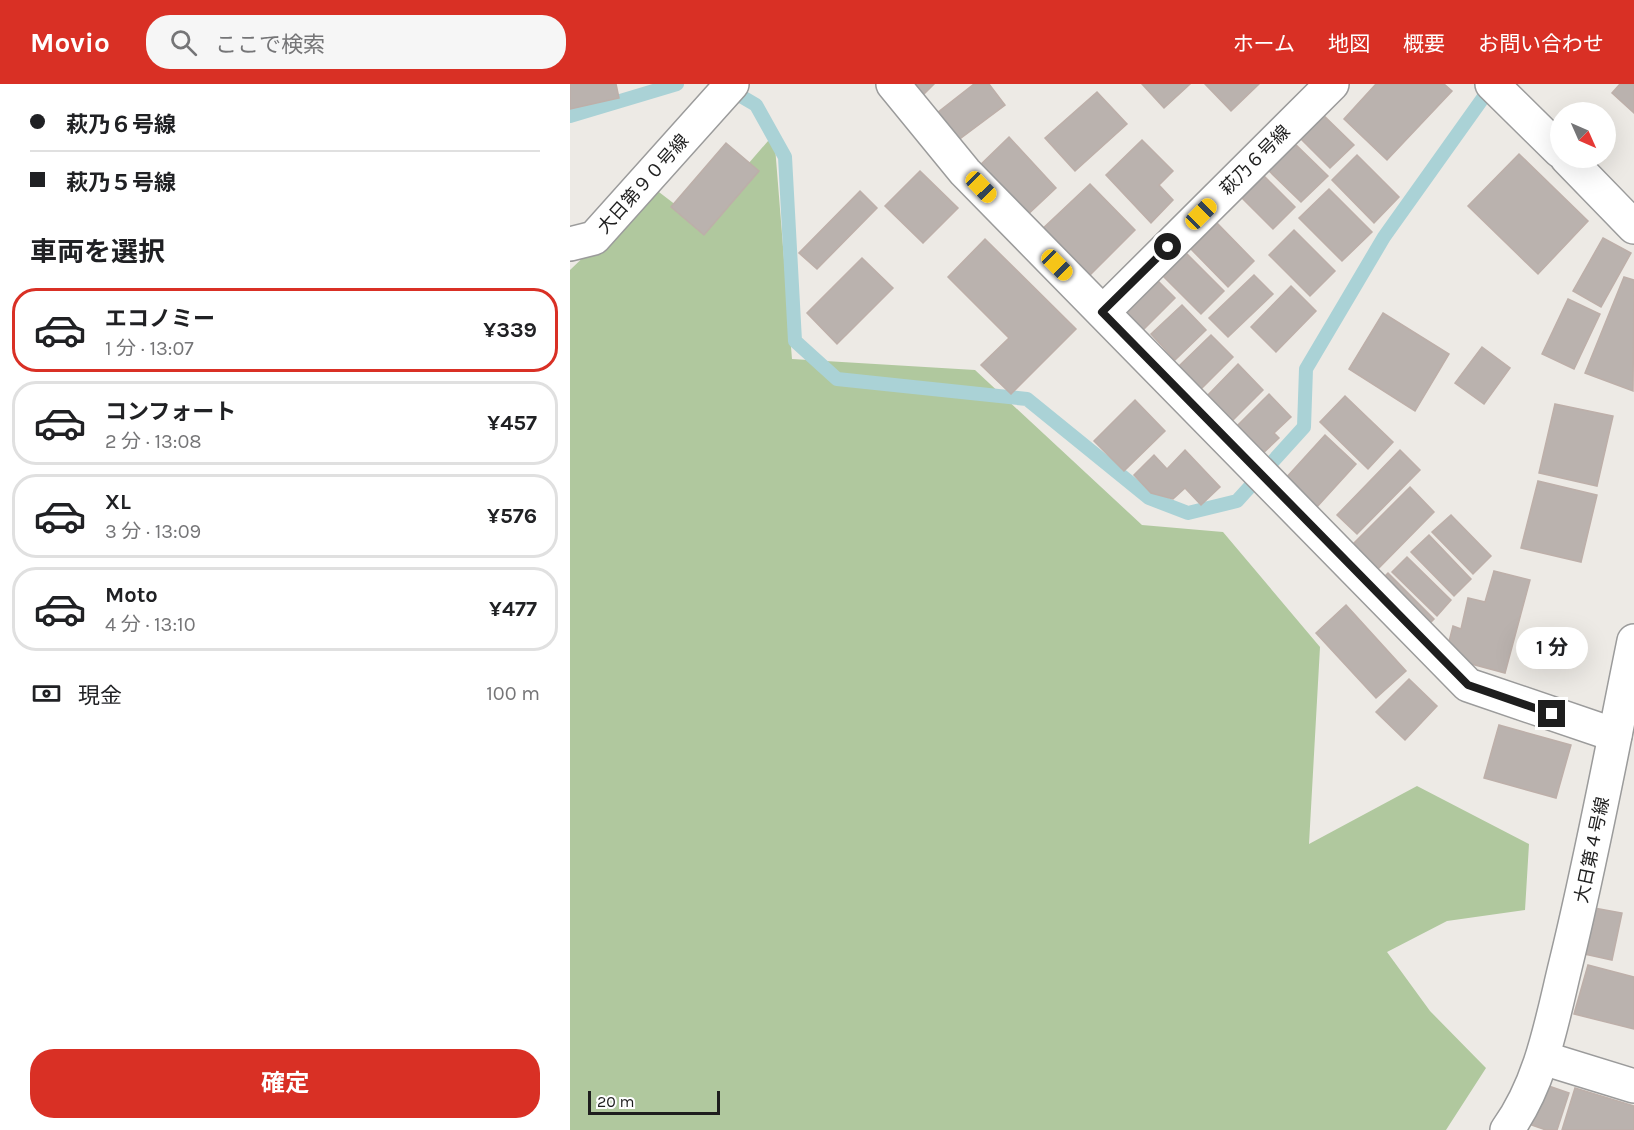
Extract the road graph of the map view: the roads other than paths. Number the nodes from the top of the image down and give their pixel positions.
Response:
1 (732, 84) edge
2 (893, 84) edge
3 (1332, 84) edge
4 (1492, 84) edge
5 (1550, 141) edge
6 (1577, 168) edge
7 (1634, 227) edge
8 (570, 244) edge
9 (1102, 312) junction
10 (1634, 641) edge
11 (1615, 735) junction
12 (1543, 1058) junction
13 (1634, 1086) edge
14 (1507, 1130) edge

1 - 8 street, 大日第９０号線
2 - 9 street
3 - 9 street, 萩乃６号線
4 - 5 street
6 - 7 street
9 - 11 street
10 - 11 street, 大日第４号線
11 - 12 street, 大日第４号線
12 - 13 street
12 - 14 street, 大日第４号線

